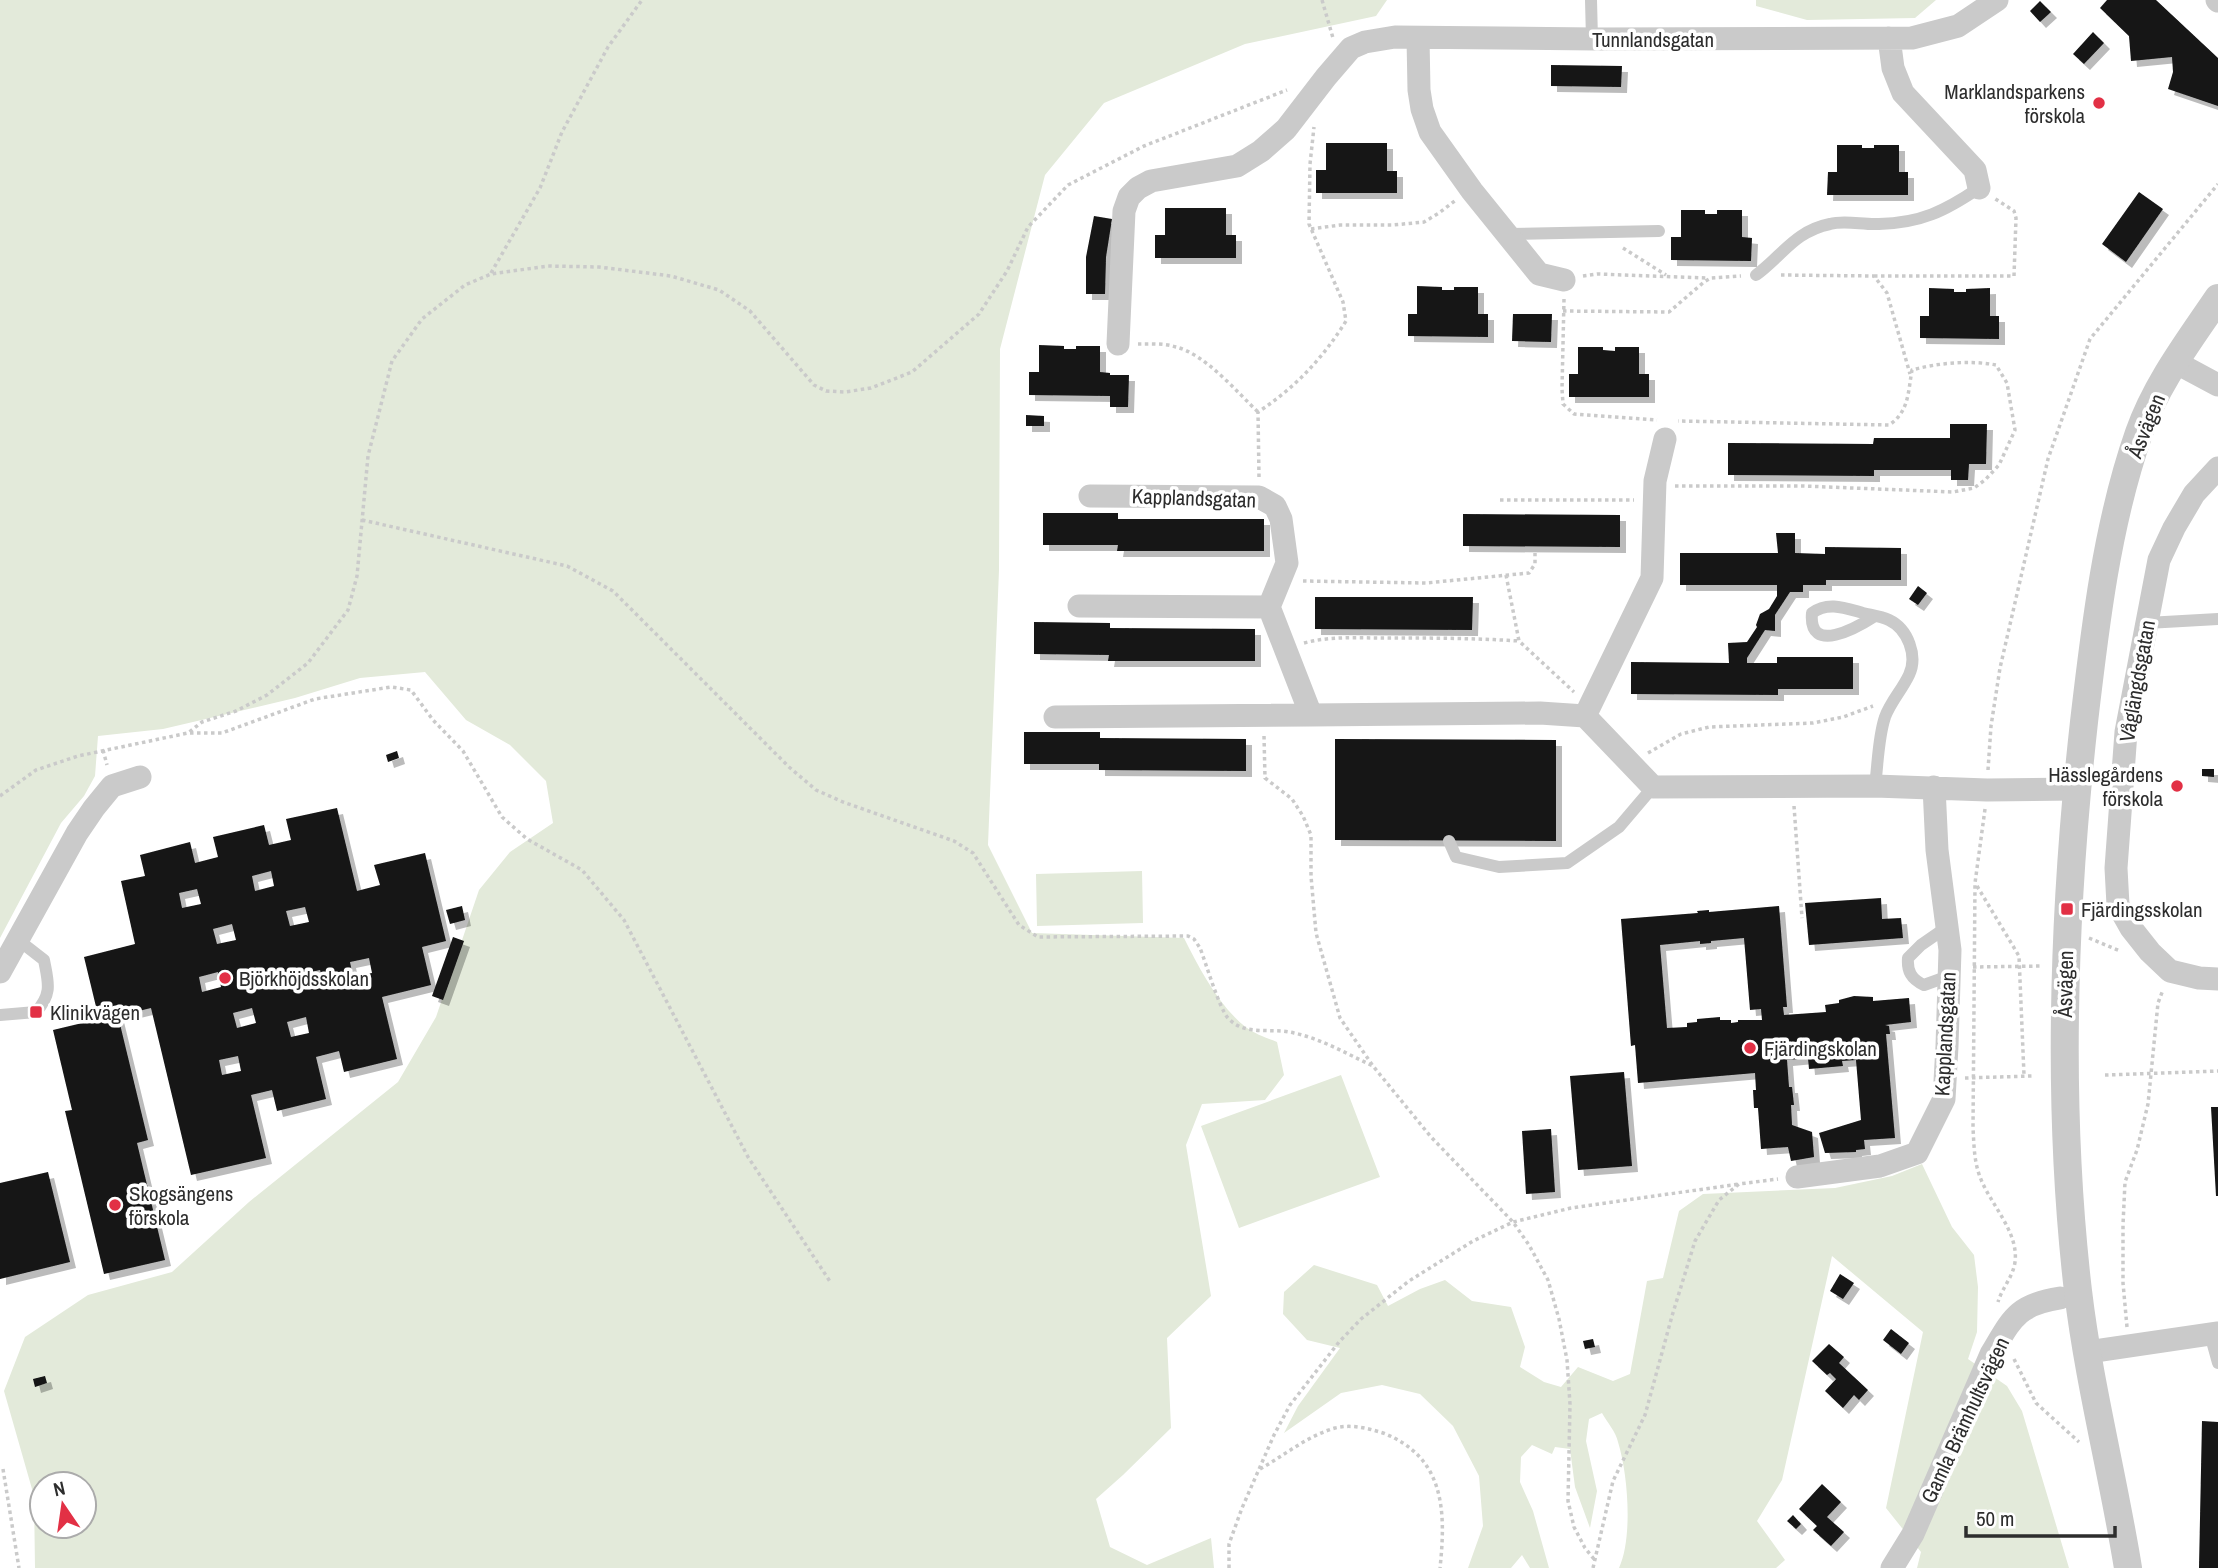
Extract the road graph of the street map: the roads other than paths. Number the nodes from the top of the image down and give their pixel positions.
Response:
1 (1591, 0) edge
2 (1997, 0) edge
3 (1418, 38) junction
4 (1889, 38) junction
5 (1592, 39) junction
6 (1979, 188) joint
7 (1659, 231) dead end
8 (1508, 233) junction
9 (1756, 275) road end
10 (1564, 279) road end
11 (2218, 298) edge
12 (1118, 344) road end
13 (2175, 362) junction
14 (2218, 385) edge
15 (1665, 439) dead end
16 (2218, 468) edge
17 (1090, 496) dead end
18 (1079, 606) dead end
19 (1269, 607) junction
20 (1875, 616) dead end
21 (2218, 619) edge
22 (2147, 623) junction
23 (1588, 712) junction
24 (1311, 715) junction
25 (1055, 717) dead end
26 (139, 777) dead end
27 (1875, 786) junction
28 (1653, 787) junction
29 (1934, 787) junction
30 (2077, 789) junction
31 (1449, 841) dead end
32 (1947, 927) junction
33 (17, 943) junction
34 (0, 972) edge
35 (1949, 972) junction
36 (2218, 979) edge
37 (0, 1015) edge
38 (1797, 1177) road end
39 (2060, 1298) dead end
40 (2214, 1334) edge
41 (2088, 1352) junction
42 (2218, 1363) edge
43 (1892, 1568) edge
44 (2128, 1568) edge

1 - 5 lane
2 - 4 street, Tunnlandsgatan
3 - 5 street, Tunnlandsgatan
3 - 8 street
3 - 12 street, Tunnlandsgatan
4 - 5 street, Tunnlandsgatan
4 - 6 street
6 - 9 lane
7 - 8 lane
8 - 10 street
11 - 13 street, Åsvägen
13 - 14 street
13 - 30 street, Åsvägen
15 - 23 street
16 - 22 street, Våglängdsgatan
17 - 19 street, Kapplandsgatan
18 - 19 street
19 - 24 street
20 - 27 lane
21 - 22 lane
22 - 36 street, Våglängdsgatan
23 - 24 street
23 - 28 street
24 - 25 street
26 - 33 street
27 - 28 street
27 - 29 street
28 - 31 lane
29 - 30 street
29 - 32 street, Kapplandsgatan
30 - 41 street, Åsvägen
32 - 35 street, Kapplandsgatan
32 - 35 lane
33 - 34 street
33 - 37 lane
35 - 38 street, Kapplandsgatan
39 - 43 street, Gamla Brämhultsvägen
40 - 41 street
40 - 42 lane
41 - 44 street, Åsvägen

